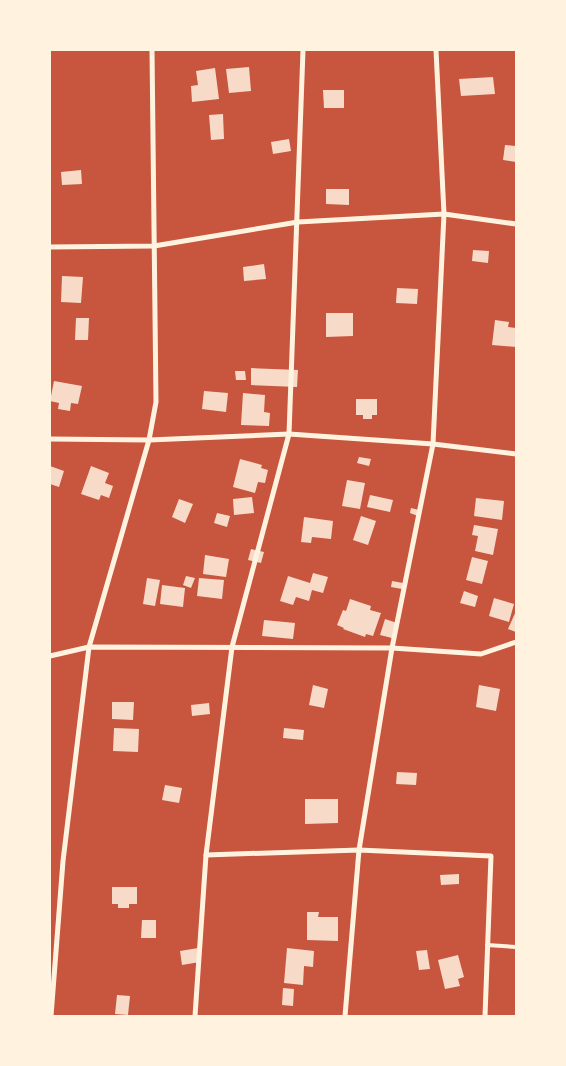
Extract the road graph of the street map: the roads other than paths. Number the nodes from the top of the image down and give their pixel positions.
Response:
1 (152, 50) edge
2 (303, 50) edge
3 (436, 50) edge
4 (444, 214) junction
5 (298, 222) junction
6 (516, 224) edge
7 (154, 246) junction
8 (50, 247) edge
9 (290, 434) junction
10 (50, 439) edge
11 (149, 440) junction
12 (433, 444) junction
13 (516, 454) edge
14 (516, 642) edge
15 (89, 647) junction
16 (232, 647) junction
17 (392, 648) junction
18 (50, 656) edge
19 (359, 850) junction
20 (206, 855) junction
21 (487, 945) junction
22 (516, 947) edge
23 (51, 1016) edge
24 (195, 1016) edge
25 (345, 1016) edge
26 (485, 1016) edge

1 - 7 street
2 - 5 street
3 - 4 street
4 - 5 street
4 - 6 street
4 - 12 street
5 - 7 street
5 - 9 street
7 - 8 street
7 - 11 street
9 - 11 street
9 - 12 street
9 - 16 street
10 - 11 street
11 - 15 street
12 - 13 street
12 - 17 street
14 - 17 street
15 - 16 street
15 - 18 street
15 - 23 street
16 - 17 street
16 - 20 street
17 - 19 street
19 - 20 street
19 - 21 street
19 - 25 street
20 - 24 street
21 - 22 lane
21 - 26 street

